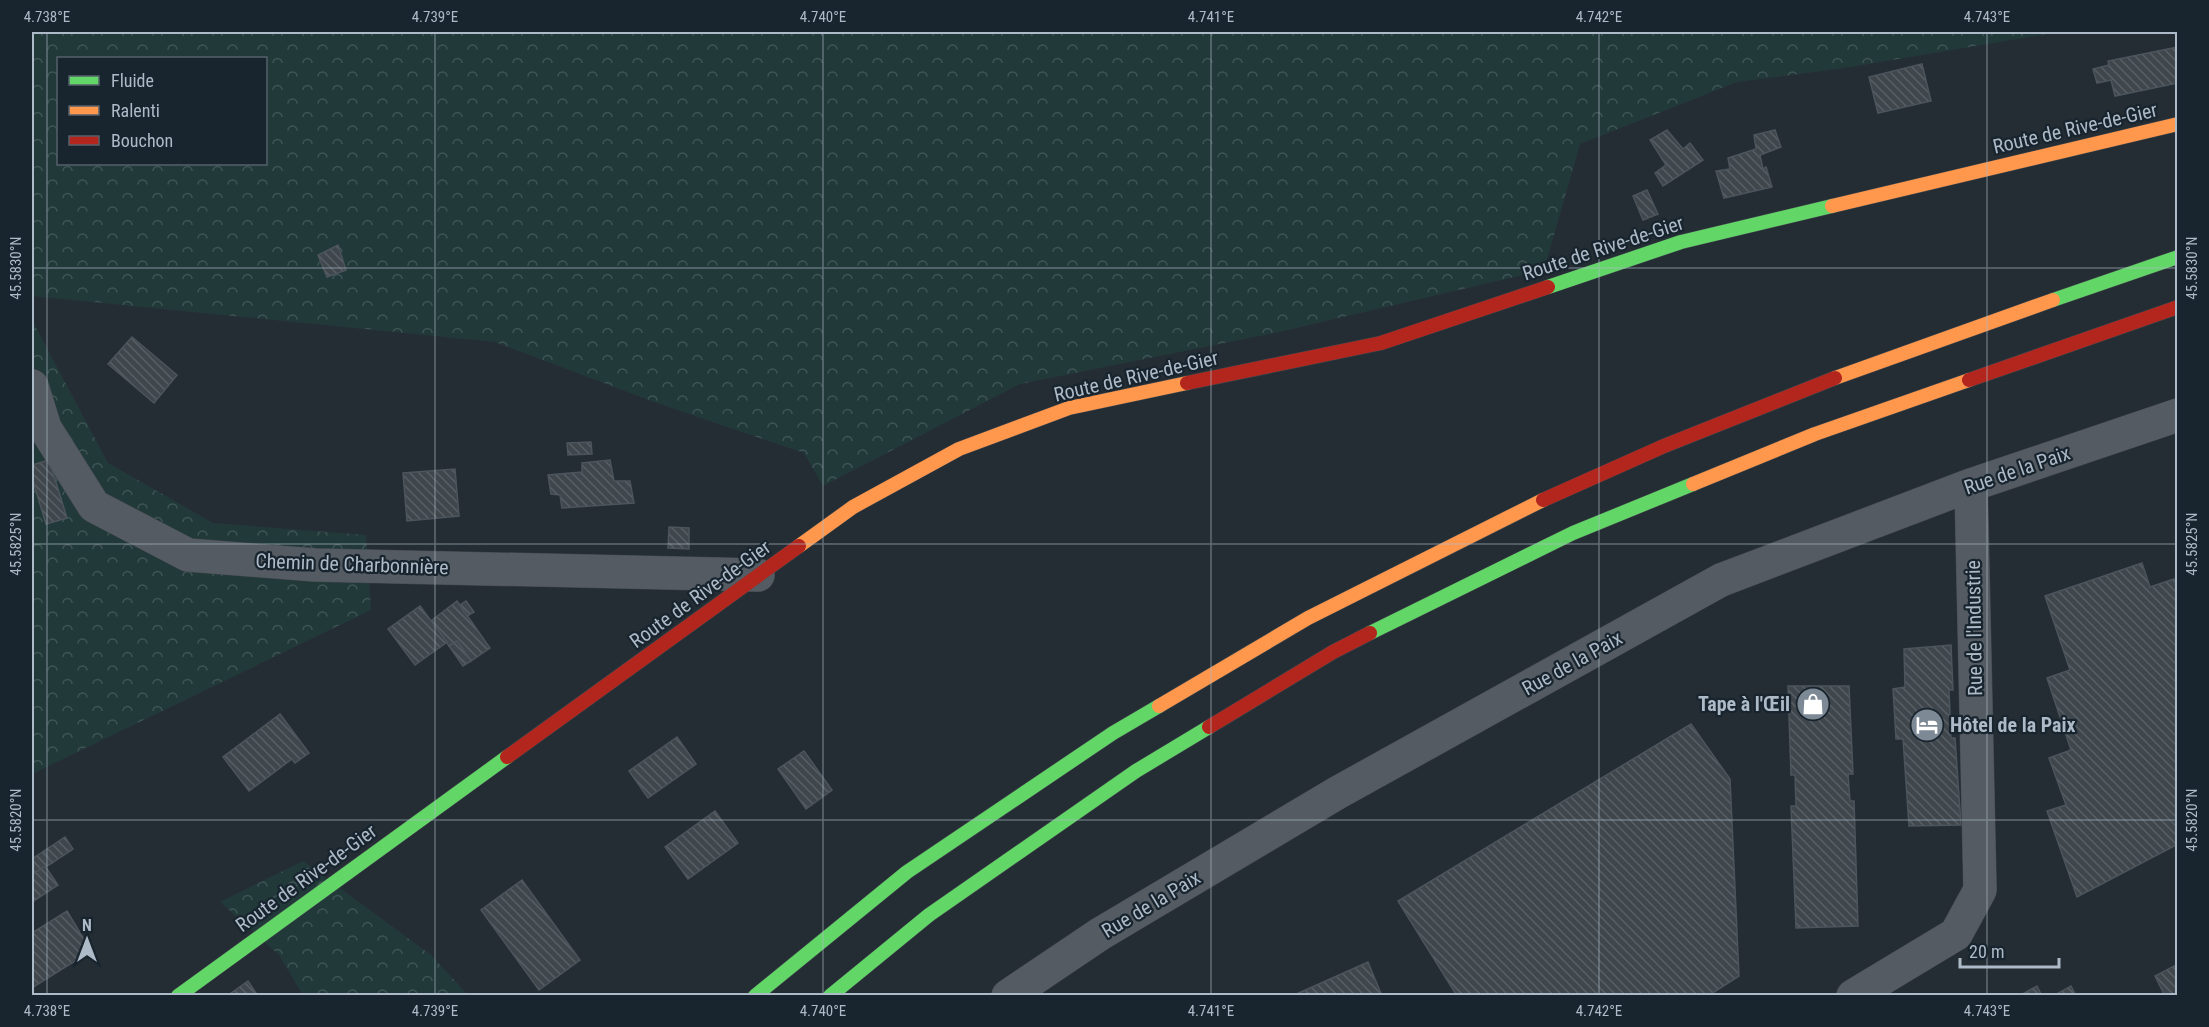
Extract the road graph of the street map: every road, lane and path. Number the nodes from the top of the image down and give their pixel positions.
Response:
1 (2178, 124) edge
2 (2178, 257) edge
3 (2178, 307) edge
4 (32, 386) edge
5 (2178, 415) edge
6 (1971, 485) junction
7 (759, 575) junction
8 (178, 996) edge
9 (755, 996) edge
10 (830, 996) edge
11 (1008, 996) edge
12 (1853, 996) edge

1 - 7 main road, Route de Rive-de-Gier
2 - 9 main road
3 - 10 main road
4 - 7 street, Chemin de Charbonnière
5 - 6 street, Rue de la Paix
6 - 11 street, Rue de la Paix
6 - 12 street, Rue de l'Industrie
7 - 8 main road, Route de Rive-de-Gier

